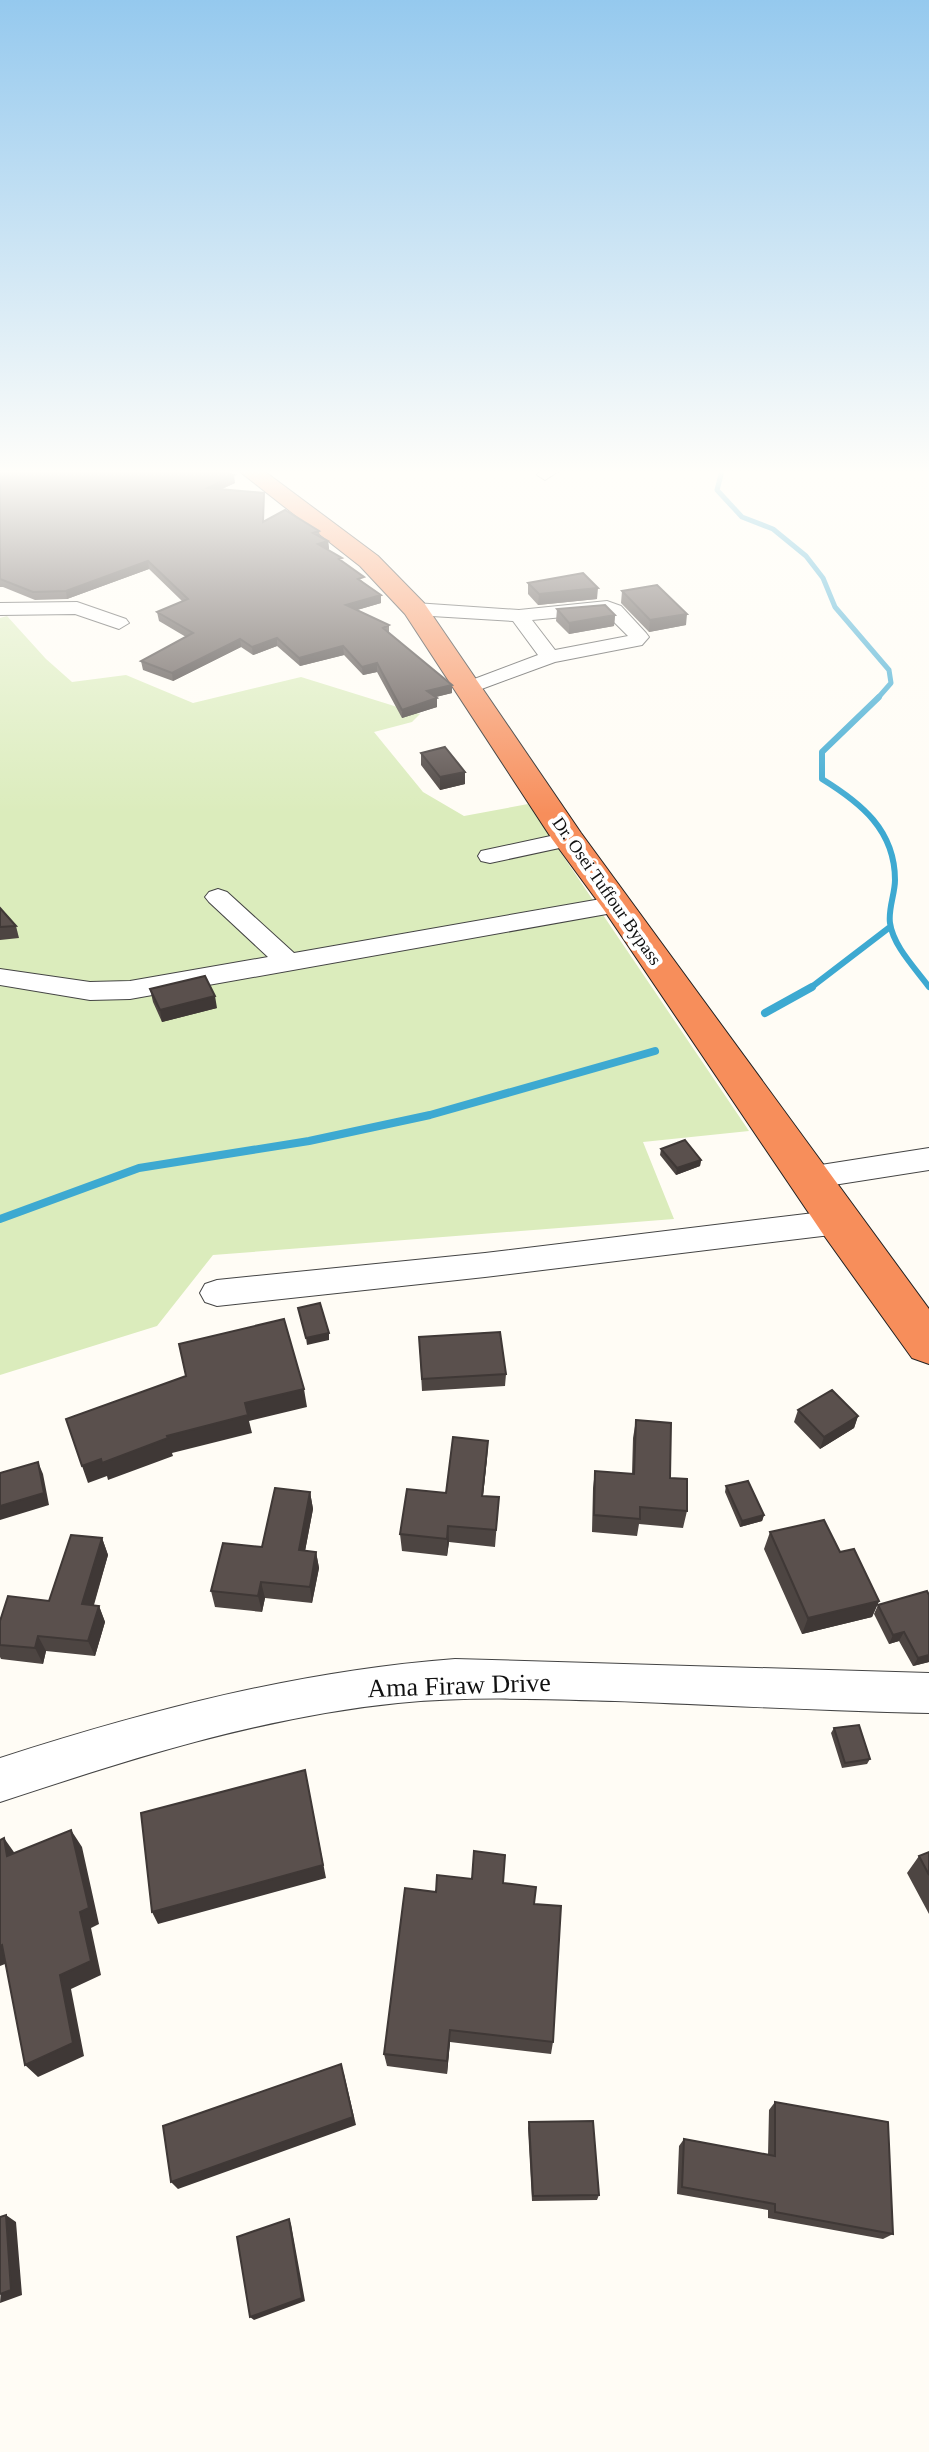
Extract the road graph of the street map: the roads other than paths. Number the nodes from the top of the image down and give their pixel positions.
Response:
1 (392, 585) edge
2 (0, 609) edge
3 (415, 609) junction
4 (519, 616) junction
5 (119, 623) dead end
6 (550, 657) junction
7 (468, 688) junction
8 (569, 839) junction
9 (490, 856) dead end
10 (218, 897) dead end
11 (618, 904) junction
12 (289, 963) junction
13 (0, 977) edge
14 (929, 1159) edge
15 (808, 1178) junction
16 (839, 1222) junction
17 (217, 1293) dead end
18 (929, 1345) edge
19 (929, 1693) edge
20 (0, 1780) edge

1 - 3 highway, Dr. Osei Tuffour Bypass
2 - 5 street
3 - 4 street
3 - 7 highway, Dr. Osei Tuffour Bypass
4 - 6 street
4 - 6 street
6 - 7 street
7 - 8 highway, Dr. Osei Tuffour Bypass
8 - 9 street
8 - 11 highway, Dr. Osei Tuffour Bypass
10 - 12 street
11 - 12 street
11 - 15 highway, Dr. Osei Tuffour Bypass
12 - 13 street
14 - 15 street
15 - 16 highway, Dr. Osei Tuffour Bypass
16 - 17 street
16 - 18 highway, Dr. Osei Tuffour Bypass
19 - 20 street, Ama Firaw Drive

